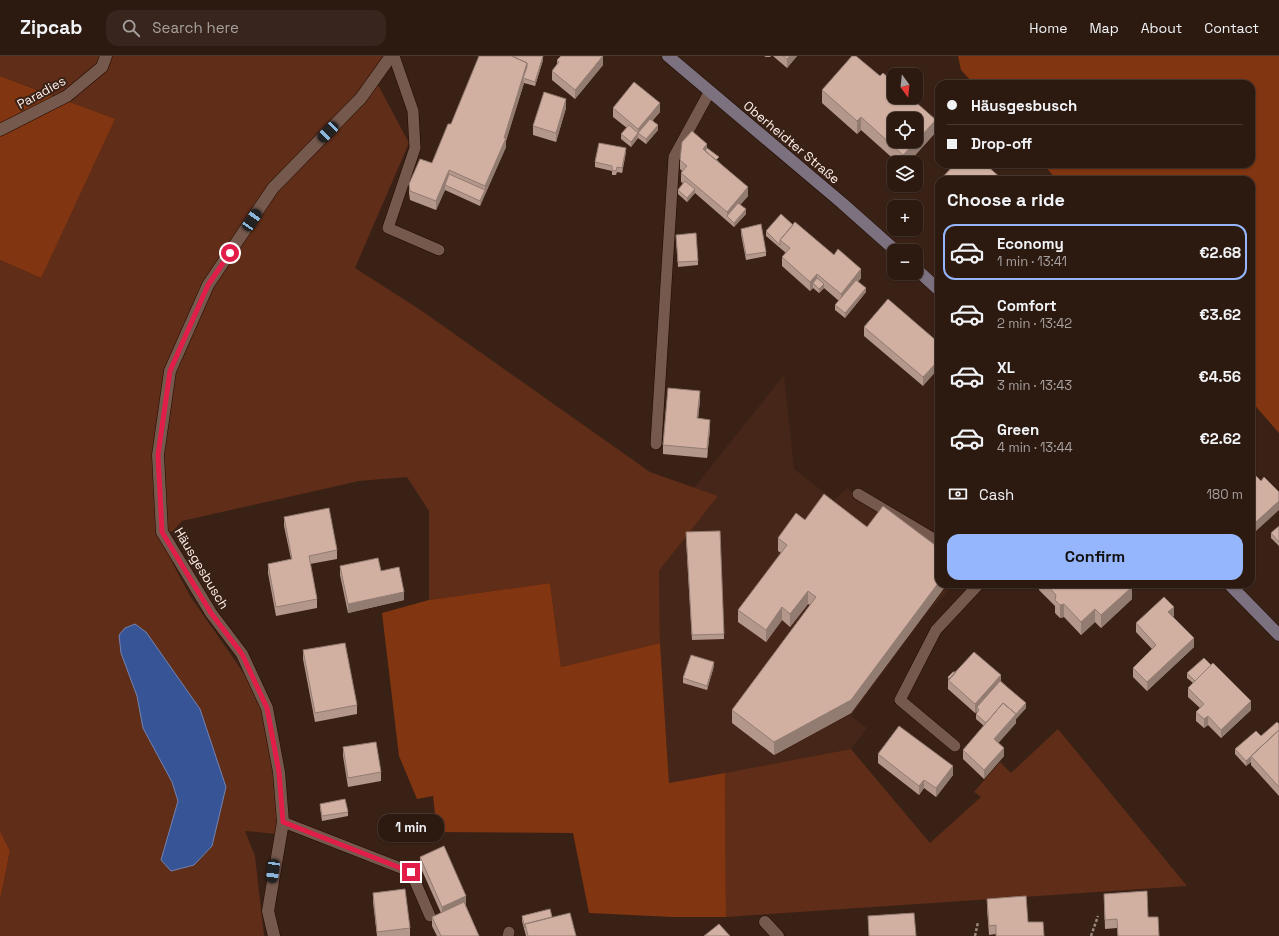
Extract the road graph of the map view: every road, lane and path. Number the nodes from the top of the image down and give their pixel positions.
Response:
1 (106, 56) edge
2 (393, 56) edge
3 (668, 56) edge
4 (710, 91) junction
5 (0, 130) edge
6 (888, 244) edge
7 (439, 250) dead end
8 (923, 275) edge
9 (935, 286) edge
10 (656, 444) dead end
11 (858, 494) dead end
12 (935, 540) edge
13 (975, 588) edge
14 (1233, 588) edge
15 (1279, 635) edge
16 (955, 746) dead end
17 (283, 822) junction
18 (430, 916) dead end
19 (1098, 916) dead end
20 (765, 922) dead end
21 (978, 922) dead end
22 (274, 936) edge
23 (778, 936) edge
24 (975, 936) edge
25 (1091, 936) edge

1 - 5 street, Paradies
2 - 7 lane
2 - 17 street, Häusgesbusch
3 - 4 street, Oberheidter Straße
4 - 6 street, Oberheidter Straße
4 - 10 lane
8 - 9 street
11 - 12 lane
13 - 16 lane
14 - 15 street
17 - 18 lane
17 - 22 street, Häusgesbusch
19 - 25 path
20 - 23 street
21 - 24 path

